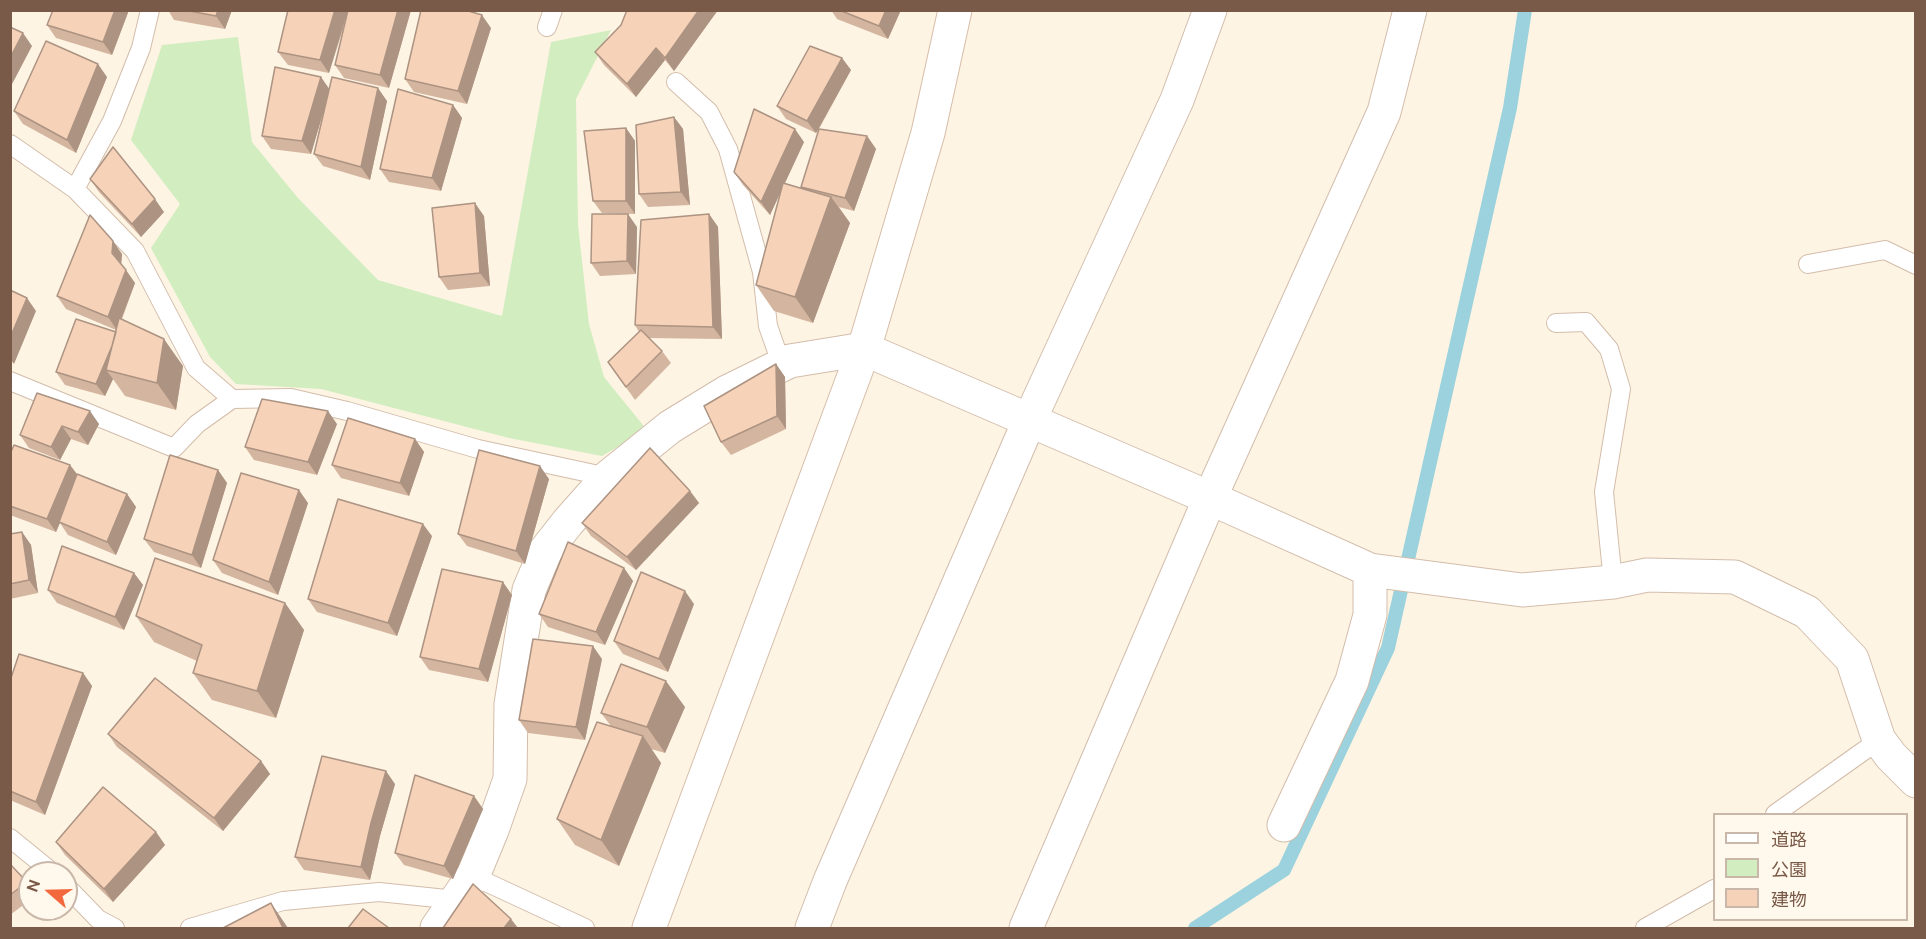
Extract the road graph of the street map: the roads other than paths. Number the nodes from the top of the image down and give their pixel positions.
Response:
1 (150, 10) edge
2 (954, 10) edge
3 (1210, 10) edge
4 (1410, 10) edge
5 (676, 82) dead end
6 (10, 144) edge
7 (75, 189) junction
8 (1808, 264) dead end
9 (1916, 264) edge
10 (1557, 323) dead end
11 (864, 349) junction
12 (782, 366) junction
13 (10, 381) edge
14 (232, 399) junction
15 (1030, 419) junction
16 (608, 477) junction
17 (1210, 498) junction
18 (1370, 570) junction
19 (1613, 582) junction
20 (1879, 740) junction
21 (1916, 781) edge
22 (1776, 813) edge
23 (1284, 825) dead end
24 (10, 838) edge
25 (38, 861) edge
26 (464, 888) junction
27 (1713, 890) edge
28 (78, 898) edge
29 (115, 928) edge
30 (190, 928) edge
31 (436, 928) edge
32 (585, 928) edge
33 (649, 928) edge
34 (812, 928) edge
35 (1026, 928) edge
36 (1644, 928) edge

1 - 7 lane
2 - 11 street
3 - 15 street
4 - 17 street
5 - 12 lane
6 - 7 lane
7 - 14 lane
8 - 9 lane
10 - 19 lane
11 - 12 street
11 - 15 street
11 - 33 street
12 - 16 street
13 - 14 lane
14 - 16 lane
15 - 17 street
15 - 34 street
16 - 26 street
17 - 18 street
17 - 35 street
18 - 19 street
18 - 23 street
19 - 20 street
20 - 21 street
20 - 22 lane
24 - 25 lane
26 - 30 lane
26 - 31 street
26 - 32 lane
27 - 36 lane
28 - 29 lane

